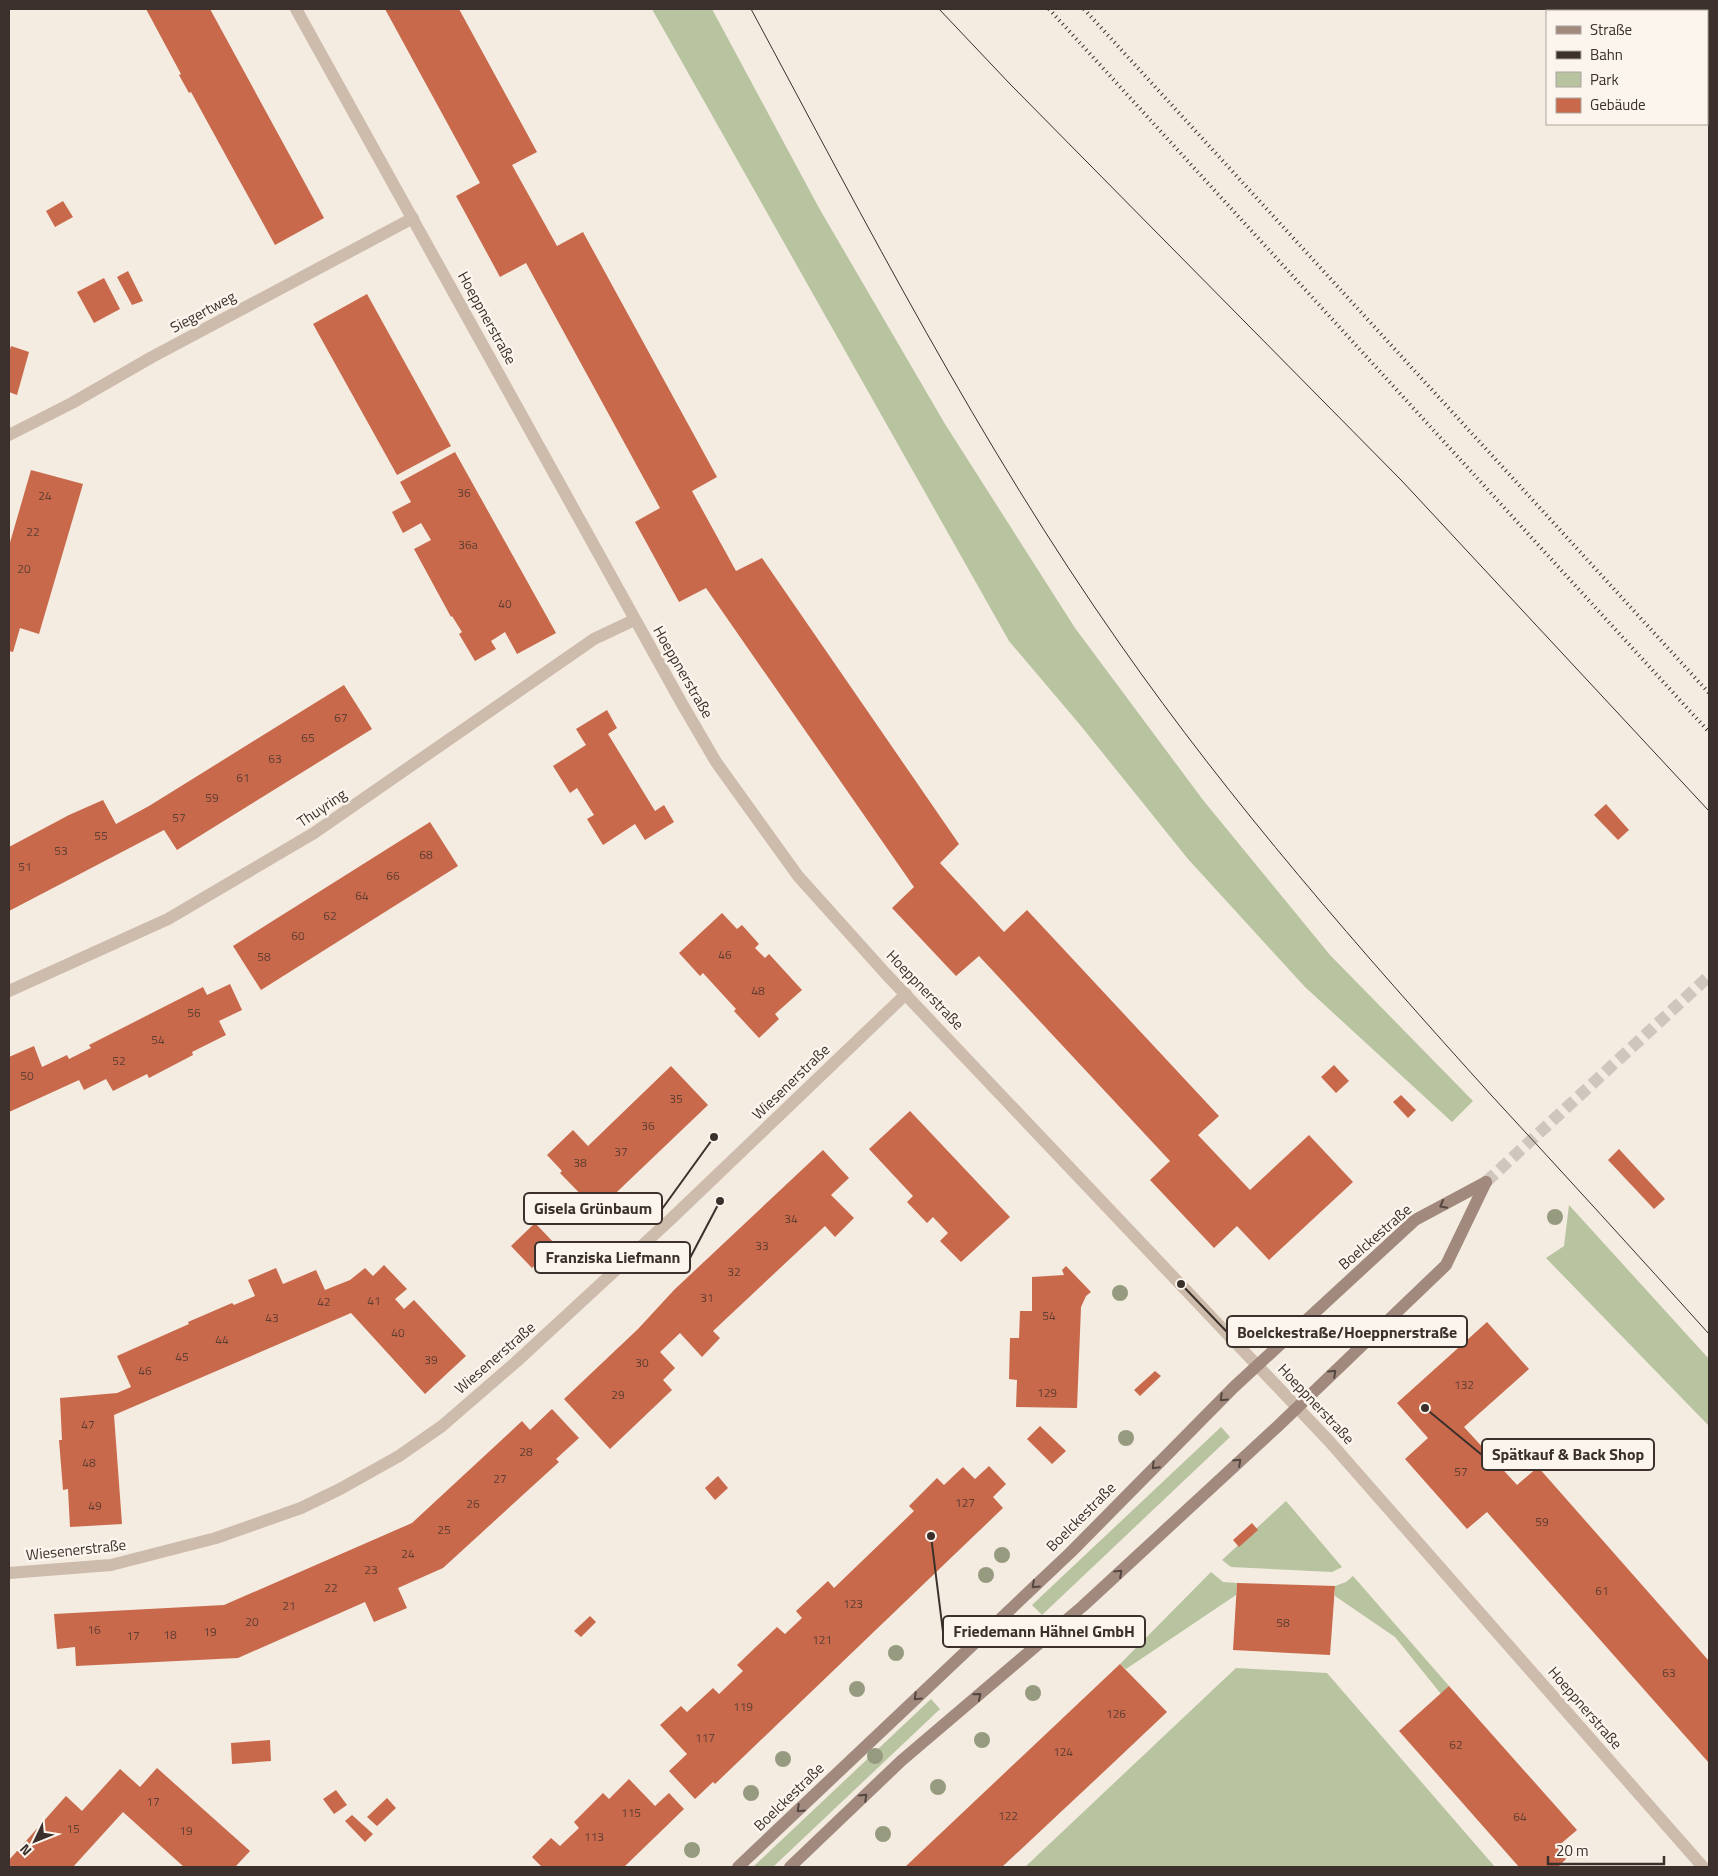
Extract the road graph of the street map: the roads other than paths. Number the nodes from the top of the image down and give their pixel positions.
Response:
1 (296, 9) edge
2 (413, 218) junction
3 (9, 436) edge
4 (634, 620) junction
5 (9, 991) edge
6 (906, 994) junction
7 (1258, 1365) junction
8 (1297, 1407) junction
9 (9, 1573) edge
10 (738, 1867) edge
11 (790, 1867) edge
12 (1703, 1867) edge

1 - 2 street, Hoeppnerstraße
2 - 3 street, Siegertweg
2 - 4 street, Hoeppnerstraße
4 - 5 street, Thuyring
4 - 6 street, Hoeppnerstraße
6 - 7 street, Hoeppnerstraße
6 - 9 street, Wiesenerstraße
7 - 8 street, Hoeppnerstraße
8 -> 7 main road, Boelckestraße
7 -> 10 main road, Boelckestraße
11 -> 8 main road, Boelckestraße
8 - 12 street, Hoeppnerstraße

